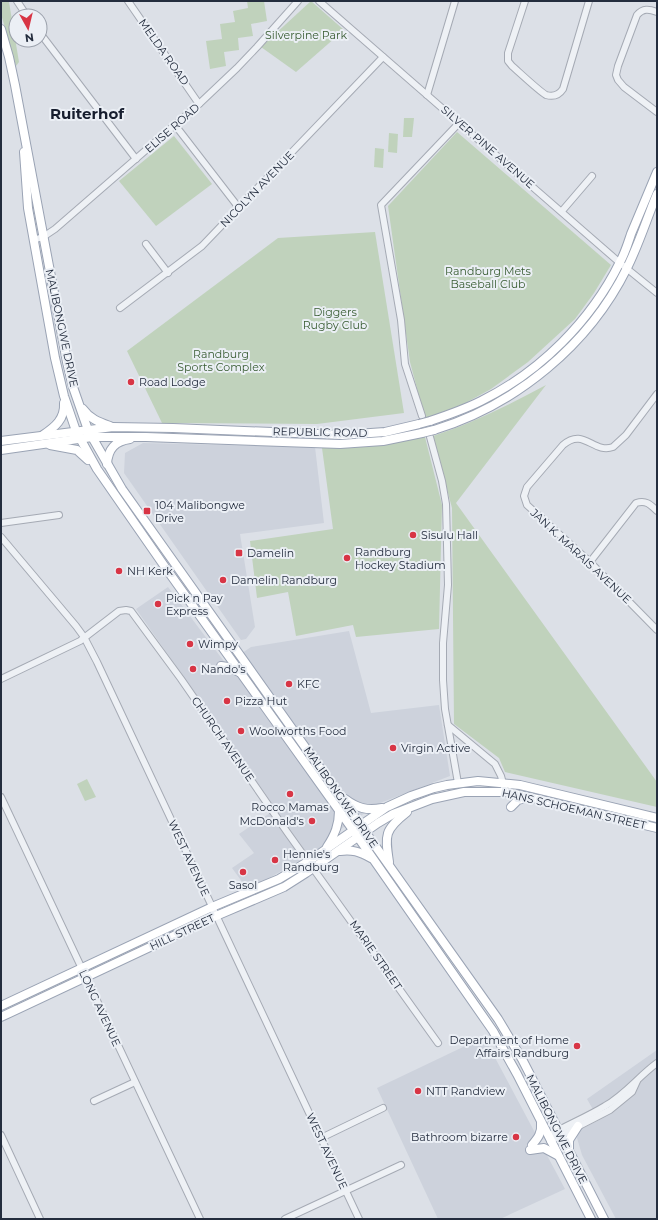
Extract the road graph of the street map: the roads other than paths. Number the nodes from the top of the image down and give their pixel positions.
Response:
1 (128, 1) edge
2 (298, 1) edge
3 (319, 1) edge
4 (455, 1) edge
5 (525, 1) edge
6 (589, 1) edge
7 (657, 12) edge
8 (1, 29) edge
9 (1, 38) edge
10 (48, 44) edge
11 (383, 57) junction
12 (427, 95) junction
13 (199, 104) junction
14 (657, 112) edge
15 (460, 122) junction
16 (175, 125) junction
17 (136, 159) junction
18 (657, 172) edge
19 (592, 176) dead end
20 (657, 194) edge
21 (239, 208) junction
22 (562, 211) junction
23 (44, 237) junction
24 (33, 240) junction
25 (146, 244) dead end
26 (620, 262) junction
27 (627, 268) junction
28 (168, 273) junction
29 (657, 293) edge
30 (120, 308) dead end
31 (657, 394) edge
32 (64, 396) junction
33 (78, 400) junction
34 (422, 416) dead end
35 (113, 427) junction
36 (76, 431) junction
37 (90, 433) junction
38 (426, 435) junction
39 (42, 436) junction
40 (146, 437) junction
41 (80, 439) junction
42 (1, 441) edge
43 (44, 444) junction
44 (1, 450) edge
45 (107, 464) junction
46 (97, 469) junction
47 (657, 511) edge
48 (59, 515) dead end
49 (1, 523) edge
50 (1, 537) edge
51 (590, 562) junction
52 (657, 630) edge
53 (84, 637) junction
54 (222, 647) junction
55 (241, 673) junction
56 (1, 679) edge
57 (448, 725) junction
58 (458, 783) junction
59 (503, 783) junction
60 (506, 792) junction
61 (339, 795) junction
62 (1, 797) edge
63 (533, 798) junction
64 (417, 804) junction
65 (387, 807) junction
66 (510, 807) dead end
67 (338, 811) junction
68 (657, 818) edge
69 (363, 828) junction
70 (657, 828) edge
71 (355, 834) junction
72 (324, 851) junction
73 (338, 851) junction
74 (372, 858) junction
75 (311, 865) junction
76 (389, 865) junction
77 (212, 907) junction
78 (216, 916) junction
79 (82, 968) junction
80 (86, 977) junction
81 (1, 1006) edge
82 (1, 1017) edge
83 (438, 1043) dead end
84 (657, 1063) edge
85 (135, 1082) junction
86 (637, 1082) junction
87 (94, 1101) dead end
88 (383, 1108) dead end
89 (540, 1122) junction
90 (578, 1126) junction
91 (559, 1133) junction
92 (1, 1135) edge
93 (321, 1138) junction
94 (549, 1138) junction
95 (568, 1150) junction
96 (559, 1157) junction
97 (401, 1165) dead end
98 (346, 1191) junction
99 (40, 1219) edge
100 (200, 1219) edge
101 (285, 1219) edge
102 (359, 1219) edge
103 (591, 1219) edge
104 (604, 1219) edge

1 - 13 street, MELDA ROAD
2 - 13 street, ELISE ROAD
3 - 11 street, SILVER PINE AVENUE
4 - 12 street
5 - 6 street
7 - 14 street
8 - 23 main road, MALIBONGWE DRIVE
9 - 24 main road, MALIBONGWE DRIVE
10 - 17 street
11 - 12 street, SILVER PINE AVENUE
11 - 21 street, NICOLYN AVENUE
12 - 15 street, SILVER PINE AVENUE
13 - 16 street, ELISE ROAD
15 - 22 street, SILVER PINE AVENUE
15 - 34 street
16 - 17 street, ELISE ROAD
16 - 21 street
17 - 23 street, ELISE ROAD
18 - 26 main road, REPUBLIC ROAD
19 - 22 street
20 - 27 main road, REPUBLIC ROAD
21 - 28 street, NICOLYN AVENUE
22 - 26 street, SILVER PINE AVENUE
23 - 24 street, ELISE ROAD
23 - 33 main road, MALIBONGWE DRIVE
24 - 32 main road, MALIBONGWE DRIVE
25 - 28 street
26 - 27 street, SILVER PINE AVENUE
26 - 35 main road, REPUBLIC ROAD, bridge
27 - 29 street, SILVER PINE AVENUE
27 - 38 main road, REPUBLIC ROAD, bridge
28 - 30 street, NICOLYN AVENUE
31 - 51 street, JAN K. MARAIS AVENUE
32 - 36 main road, MALIBONGWE DRIVE
32 - 39 main road
33 - 35 main road
33 - 37 main road, MALIBONGWE DRIVE
35 - 37 main road, REPUBLIC ROAD
36 - 37 main road, REPUBLIC ROAD
36 - 39 main road, REPUBLIC ROAD
36 - 41 main road, MALIBONGWE DRIVE
37 - 40 main road, REPUBLIC ROAD
37 - 41 main road, REPUBLIC ROAD
37 - 45 main road, MALIBONGWE DRIVE
38 - 40 main road, REPUBLIC ROAD
38 - 57 street
39 - 42 main road, REPUBLIC ROAD
40 - 45 main road
41 - 43 main road, REPUBLIC ROAD
41 - 46 main road, MALIBONGWE DRIVE
43 - 44 main road, REPUBLIC ROAD
43 - 46 main road
45 - 61 main road, MALIBONGWE DRIVE
46 - 54 main road, MALIBONGWE DRIVE
47 - 51 street
48 - 49 street
50 - 53 street, WEST AVENUE
51 - 52 street, JAN K. MARAIS AVENUE
53 - 56 street
53 - 75 street, CHURCH AVENUE
53 - 77 street, WEST AVENUE
54 - 55 main road, MALIBONGWE DRIVE
54 - 55 main road
55 - 67 main road, MALIBONGWE DRIVE
57 - 58 street
57 - 59 street
58 - 59 main road, HANS SCHOEMAN STREET
58 - 65 main road, HANS SCHOEMAN STREET
59 - 60 street
59 - 68 main road, HANS SCHOEMAN STREET
60 - 63 main road, HANS SCHOEMAN STREET
60 - 64 main road, HANS SCHOEMAN STREET
61 - 65 main road
61 - 69 main road, MALIBONGWE DRIVE
62 - 79 street, LONG AVENUE
63 - 66 main road
63 - 70 main road, HANS SCHOEMAN STREET
64 - 69 main road, HANS SCHOEMAN STREET
64 - 76 main road
65 - 69 main road, HANS SCHOEMAN STREET
67 - 71 main road, MALIBONGWE DRIVE
67 - 72 main road
69 - 71 main road, HANS SCHOEMAN STREET
69 - 76 main road, MALIBONGWE DRIVE
71 - 72 main road, HILL STREET
71 - 73 main road, HILL STREET
71 - 74 main road, MALIBONGWE DRIVE
72 - 75 main road, HILL STREET
73 - 74 main road
73 - 75 main road, HILL STREET
74 - 89 main road, MALIBONGWE DRIVE
75 - 77 main road, HILL STREET
75 - 78 main road, HILL STREET
75 - 83 street, MARIE STREET
76 - 91 main road, MALIBONGWE DRIVE
77 - 78 street, WEST AVENUE
77 - 79 main road, HILL STREET
78 - 80 main road, HILL STREET
78 - 93 street, WEST AVENUE
79 - 80 street, LONG AVENUE
79 - 81 main road, HILL STREET
80 - 82 main road, HILL STREET
80 - 85 street, LONG AVENUE
84 - 86 street
85 - 87 street
85 - 100 street, LONG AVENUE
86 - 90 street
86 - 91 street
88 - 93 street
89 - 94 main road, MALIBONGWE DRIVE
89 - 96 main road
90 - 91 street
90 - 95 main road
91 - 94 street
91 - 95 main road, MALIBONGWE DRIVE
92 - 99 street
93 - 98 street, WEST AVENUE
94 - 96 main road, MALIBONGWE DRIVE
95 - 104 main road, MALIBONGWE DRIVE
96 - 103 main road, MALIBONGWE DRIVE
97 - 98 street
98 - 101 street
98 - 102 street, WEST AVENUE

